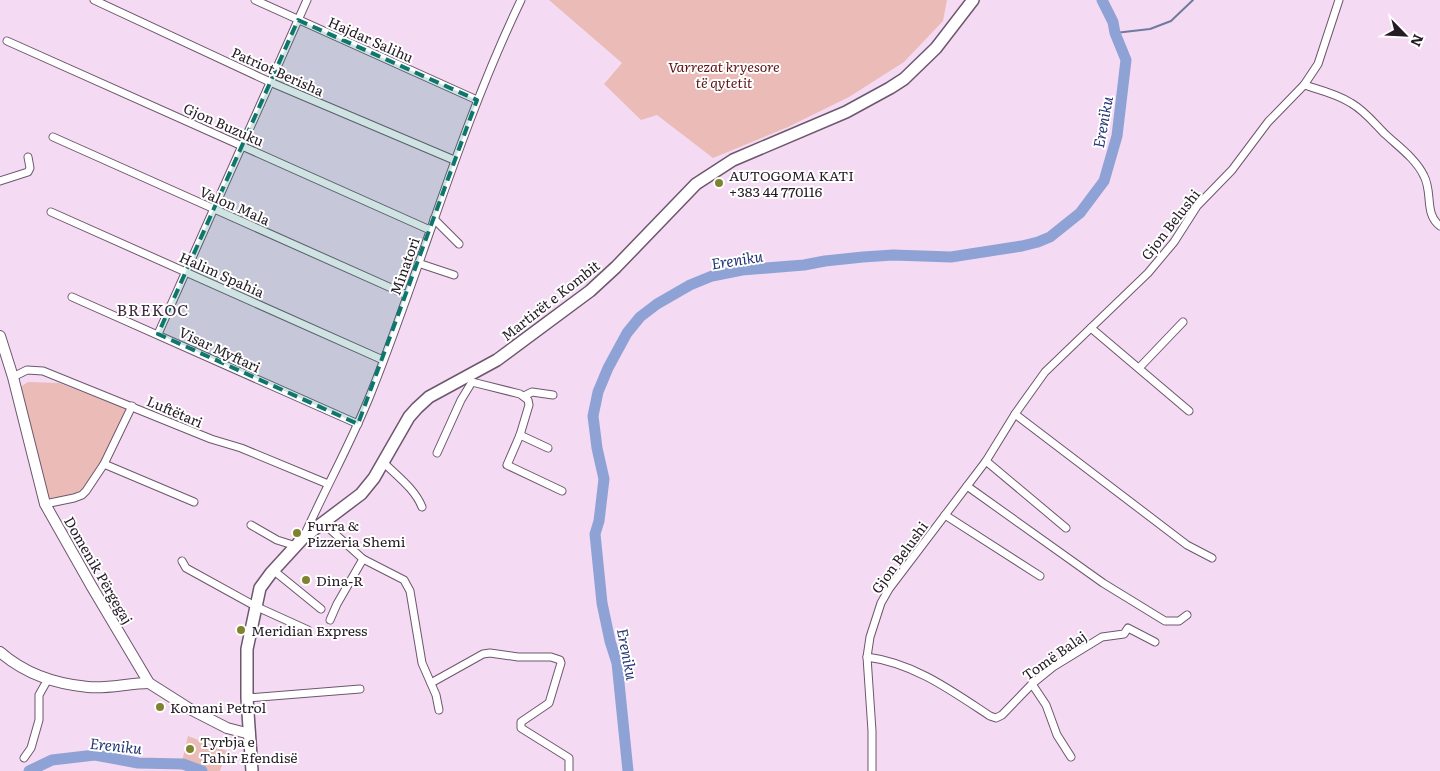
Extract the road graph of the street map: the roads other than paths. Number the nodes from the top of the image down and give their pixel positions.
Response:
1 (94, 0) edge
2 (255, 0) edge
3 (307, 0) edge
4 (521, 0) edge
5 (973, 0) edge
6 (1339, 0) edge
7 (298, 20) junction
8 (7, 41) dead end
9 (270, 82) junction
10 (1304, 86) junction
11 (477, 100) junction
12 (53, 137) dead end
13 (242, 145) junction
14 (28, 157) dead end
15 (454, 160) junction
16 (0, 181) edge
17 (214, 209) junction
18 (51, 212) dead end
19 (434, 219) junction
20 (1440, 226) edge
21 (430, 230) junction
22 (458, 244) dead end
23 (418, 263) junction
24 (186, 271) junction
25 (454, 276) dead end
26 (407, 295) junction
27 (72, 297) dead end
28 (1183, 322) dead end
29 (1091, 328) junction
30 (158, 334) junction
31 (0, 336) edge
32 (3, 357) edge
33 (383, 360) junction
34 (1139, 368) junction
35 (13, 377) junction
36 (469, 379) junction
37 (553, 394) dead end
38 (524, 396) junction
39 (132, 406) junction
40 (1189, 411) dead end
41 (1015, 414) junction
42 (358, 424) junction
43 (520, 436) junction
44 (548, 448) dead end
45 (437, 452) dead end
46 (986, 461) junction
47 (383, 462) junction
48 (104, 464) junction
49 (328, 484) junction
50 (967, 486) junction
51 (562, 491) dead end
52 (194, 502) dead end
53 (45, 504) junction
54 (422, 507) dead end
55 (945, 515) junction
56 (323, 523) junction
57 (251, 525) dead end
58 (1066, 528) dead end
59 (304, 537) junction
60 (296, 546) junction
61 (1212, 558) dead end
62 (363, 559) junction
63 (182, 561) dead end
64 (273, 570) junction
65 (1040, 576) dead end
66 (255, 606) junction
67 (321, 609) dead end
68 (1187, 615) dead end
69 (330, 620) dead end
70 (308, 630) dead end
71 (1155, 642) dead end
72 (0, 652) edge
73 (867, 657) junction
74 (48, 679) junction
75 (149, 683) junction
76 (431, 683) junction
77 (1032, 684) junction
78 (360, 689) dead end
79 (246, 698) junction
80 (439, 710) dead end
81 (250, 734) junction
82 (1071, 757) dead end
83 (24, 758) dead end
84 (252, 771) edge
85 (569, 771) edge
86 (872, 771) edge

1 - 9 street, Patriot Berisha
2 - 7 street, Hajdar Salihu
3 - 7 street
4 - 11 street, Minatori
5 - 36 main road, Martirët e Kombit
6 - 10 street, Gjon Belushi
7 - 9 street
7 - 11 street, Hajdar Salihu
8 - 13 street, Gjon Buzuku
9 - 13 street
9 - 15 street, Patriot Berisha
10 - 20 street
10 - 29 street, Gjon Belushi
11 - 15 street, Minatori
12 - 17 street, Valon Mala
13 - 17 street
13 - 21 street, Gjon Buzuku
14 - 16 street
15 - 19 street, Minatori
17 - 24 street
17 - 26 street, Valon Mala
18 - 24 street, Halim Spahia
19 - 21 street, Minatori
19 - 22 street
21 - 23 street, Minatori
23 - 25 street
23 - 26 street, Minatori
24 - 30 street
24 - 33 street, Halim Spahia
26 - 33 street, Minatori
27 - 30 street, Visar Myftari
28 - 34 street
29 - 34 street
29 - 41 street, Gjon Belushi
30 - 42 street, Visar Myftari
31 - 32 main road, Domenik Përgegaj
32 - 35 main road, Domenik Përgegaj
33 - 42 street, Minatori
34 - 40 street
35 - 39 street, Luftëtari
35 - 53 main road, Domenik Përgegaj
36 - 38 street
36 - 45 street
36 - 47 main road, Martirët e Kombit
37 - 38 street
38 - 43 street
39 - 48 street
39 - 49 street, Luftëtari
41 - 46 street, Gjon Belushi
41 - 61 street
42 - 49 street, Minatori
43 - 44 street
43 - 51 street
46 - 50 street, Gjon Belushi
46 - 58 street
47 - 54 street
47 - 56 main road, Martirët e Kombit
48 - 52 street
48 - 53 street
49 - 59 street, Minatori
50 - 55 street, Gjon Belushi
50 - 68 street
53 - 75 main road, Domenik Përgegaj
55 - 65 street
55 - 73 street, Gjon Belushi
56 - 59 main road, Martirët e Kombit
56 - 62 street
57 - 60 street
59 - 60 main road, Martirët e Kombit
60 - 64 main road, Martirët e Kombit
62 - 69 street
62 - 76 street
63 - 66 street
64 - 66 main road, Martirët e Kombit
64 - 67 street
66 - 70 street
66 - 79 main road, Martirët e Kombit
71 - 77 street, Tomë Balaj
72 - 74 main road
73 - 77 street, Tomë Balaj
73 - 86 street, Gjon Belushi
74 - 75 main road
74 - 83 street
75 - 81 main road, Domenik Përgegaj
76 - 80 street
76 - 85 street
77 - 82 street
78 - 79 street
79 - 81 main road, Martirët e Kombit
81 - 84 main road, Martirët e Kombit

